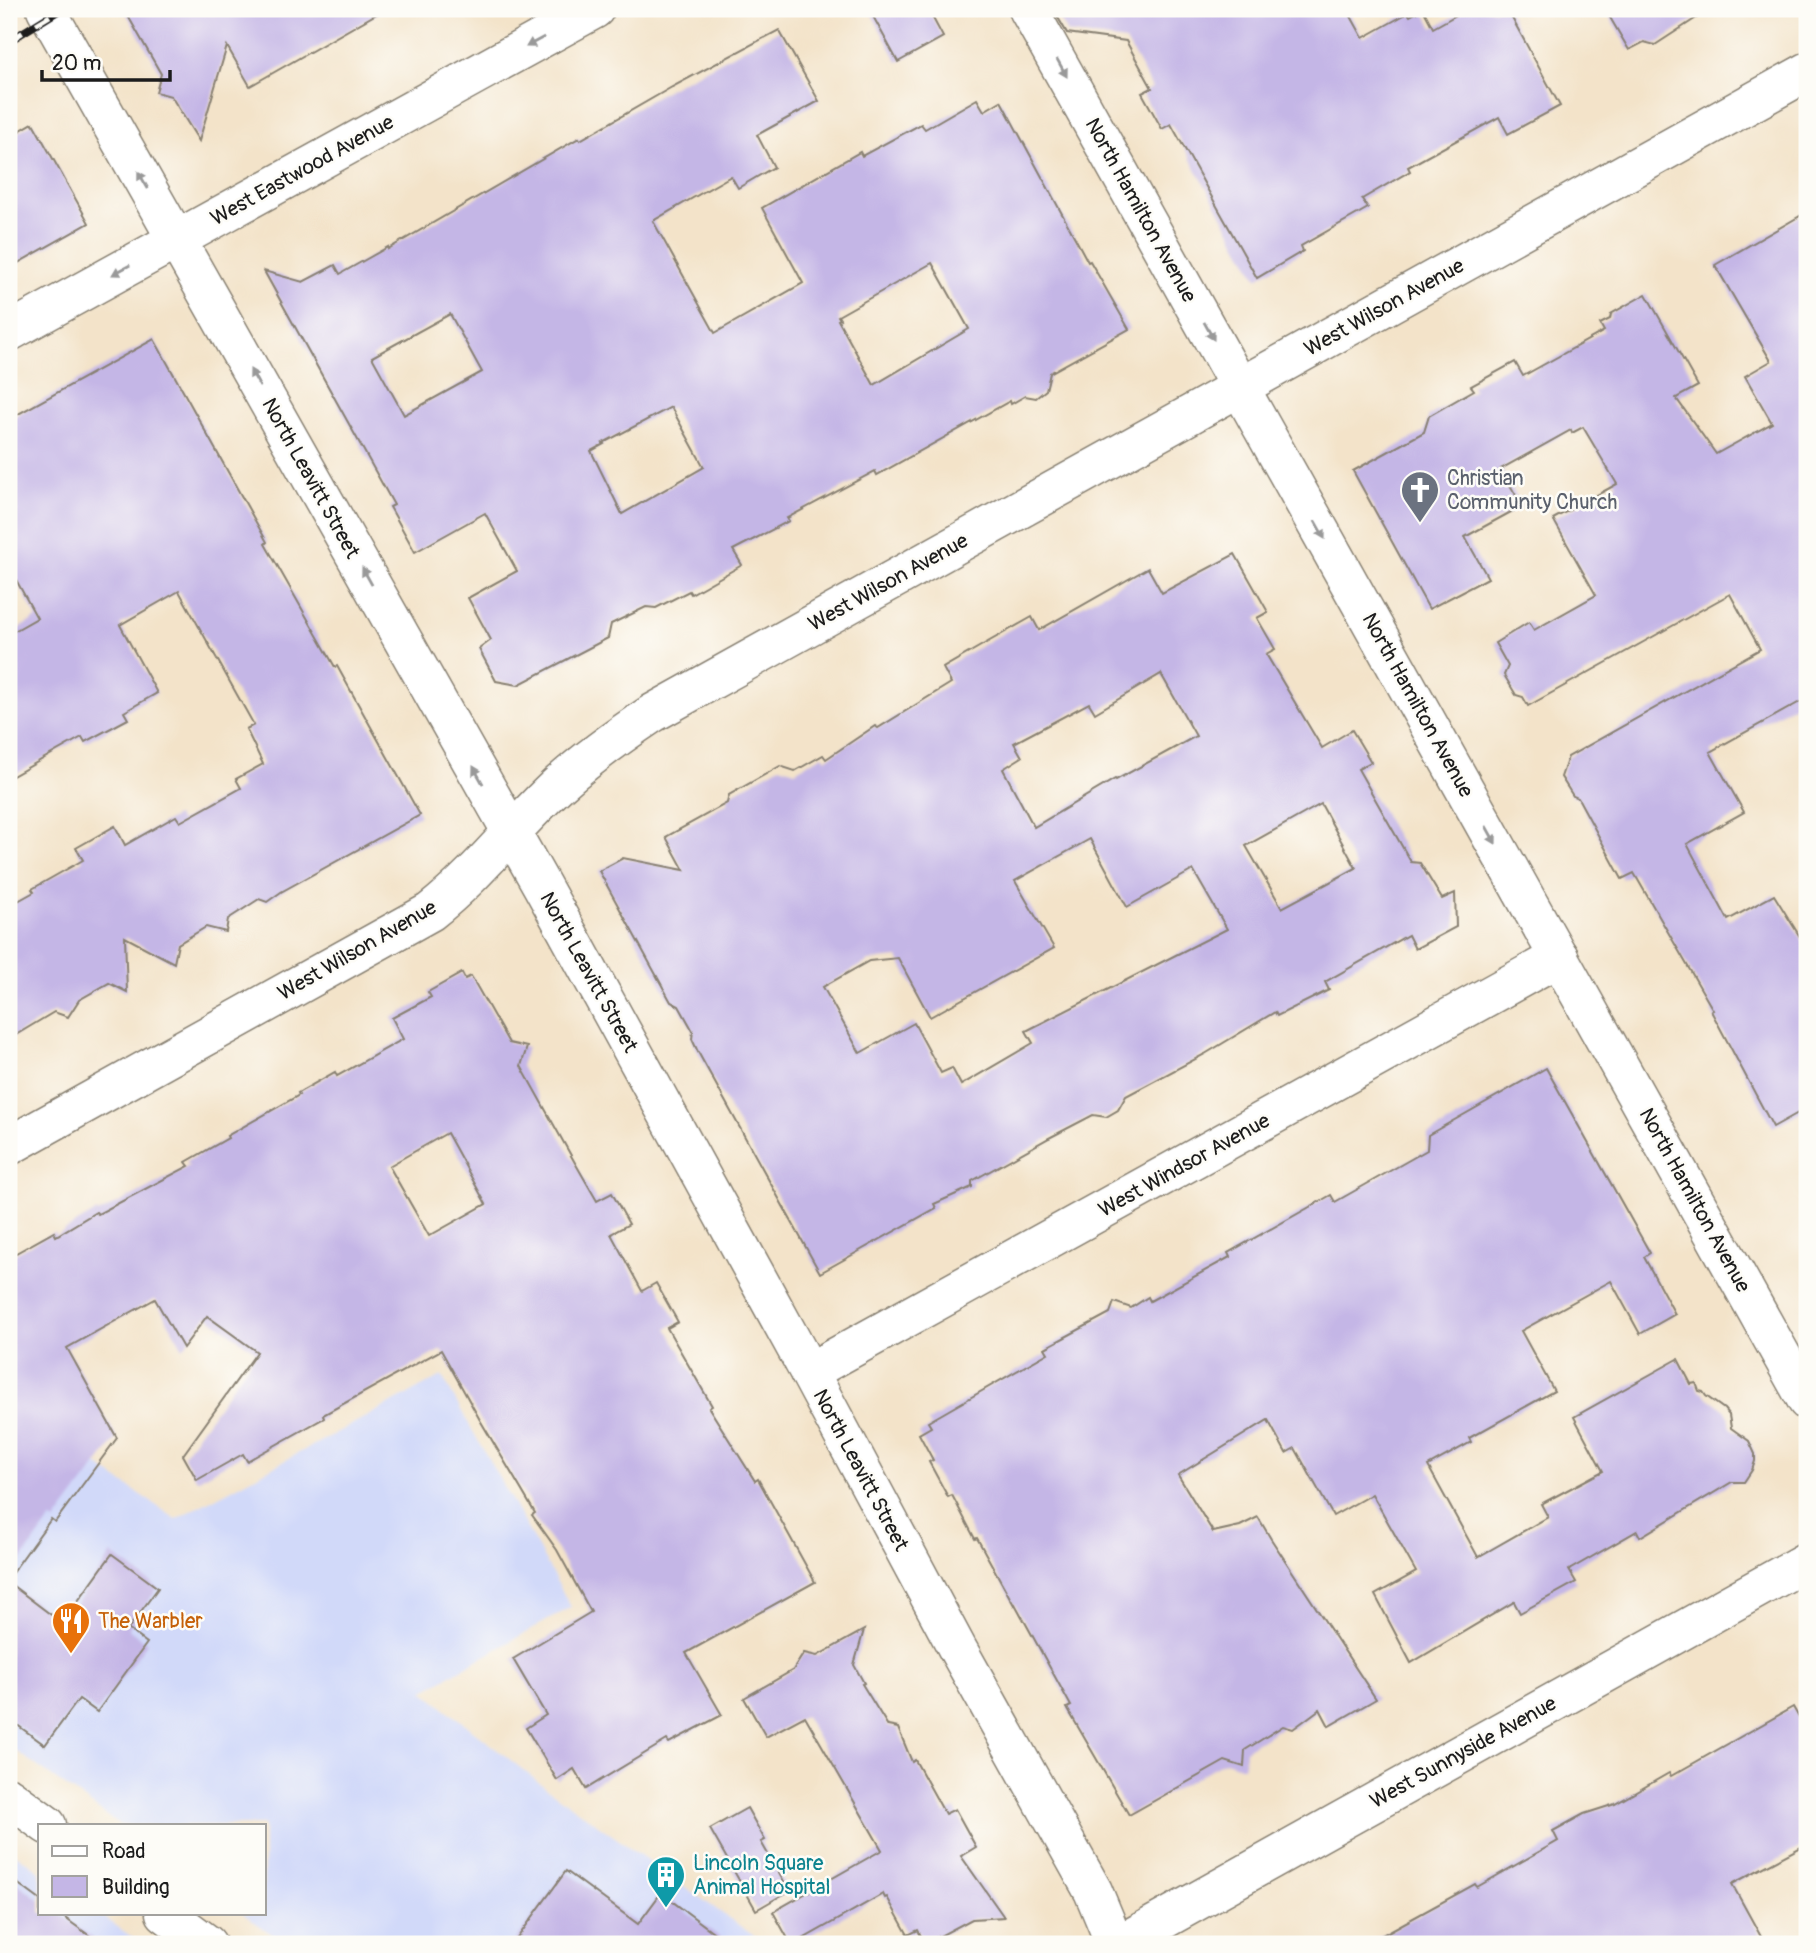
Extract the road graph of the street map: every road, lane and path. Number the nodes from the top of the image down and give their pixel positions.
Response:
1 (46, 9) edge
2 (595, 9) edge
3 (1028, 9) edge
4 (1807, 72) edge
5 (176, 239) junction
6 (9, 332) edge
7 (1240, 387) junction
8 (512, 834) junction
9 (1559, 957) junction
10 (9, 1146) edge
11 (808, 1373) junction
12 (1807, 1401) edge
13 (1807, 1561) edge
14 (9, 1797) edge
15 (46, 1824) edge
16 (166, 1914) edge
17 (207, 1944) edge
18 (1117, 1944) edge

5 -> 1 street, North Leavitt Street
2 -> 5 street, West Eastwood Avenue
3 -> 7 street, North Hamilton Avenue
4 - 7 street, West Wilson Avenue
5 -> 6 street, West Eastwood Avenue
8 -> 5 street, North Leavitt Street
7 - 8 street, West Wilson Avenue
7 -> 9 street, North Hamilton Avenue
8 - 10 street, West Wilson Avenue
8 - 11 street, North Leavitt Street
9 - 11 street, West Windsor Avenue
9 - 12 street, North Hamilton Avenue
11 - 18 street, North Leavitt Street
13 - 18 street, West Sunnyside Avenue
14 - 15 street
16 - 17 street

